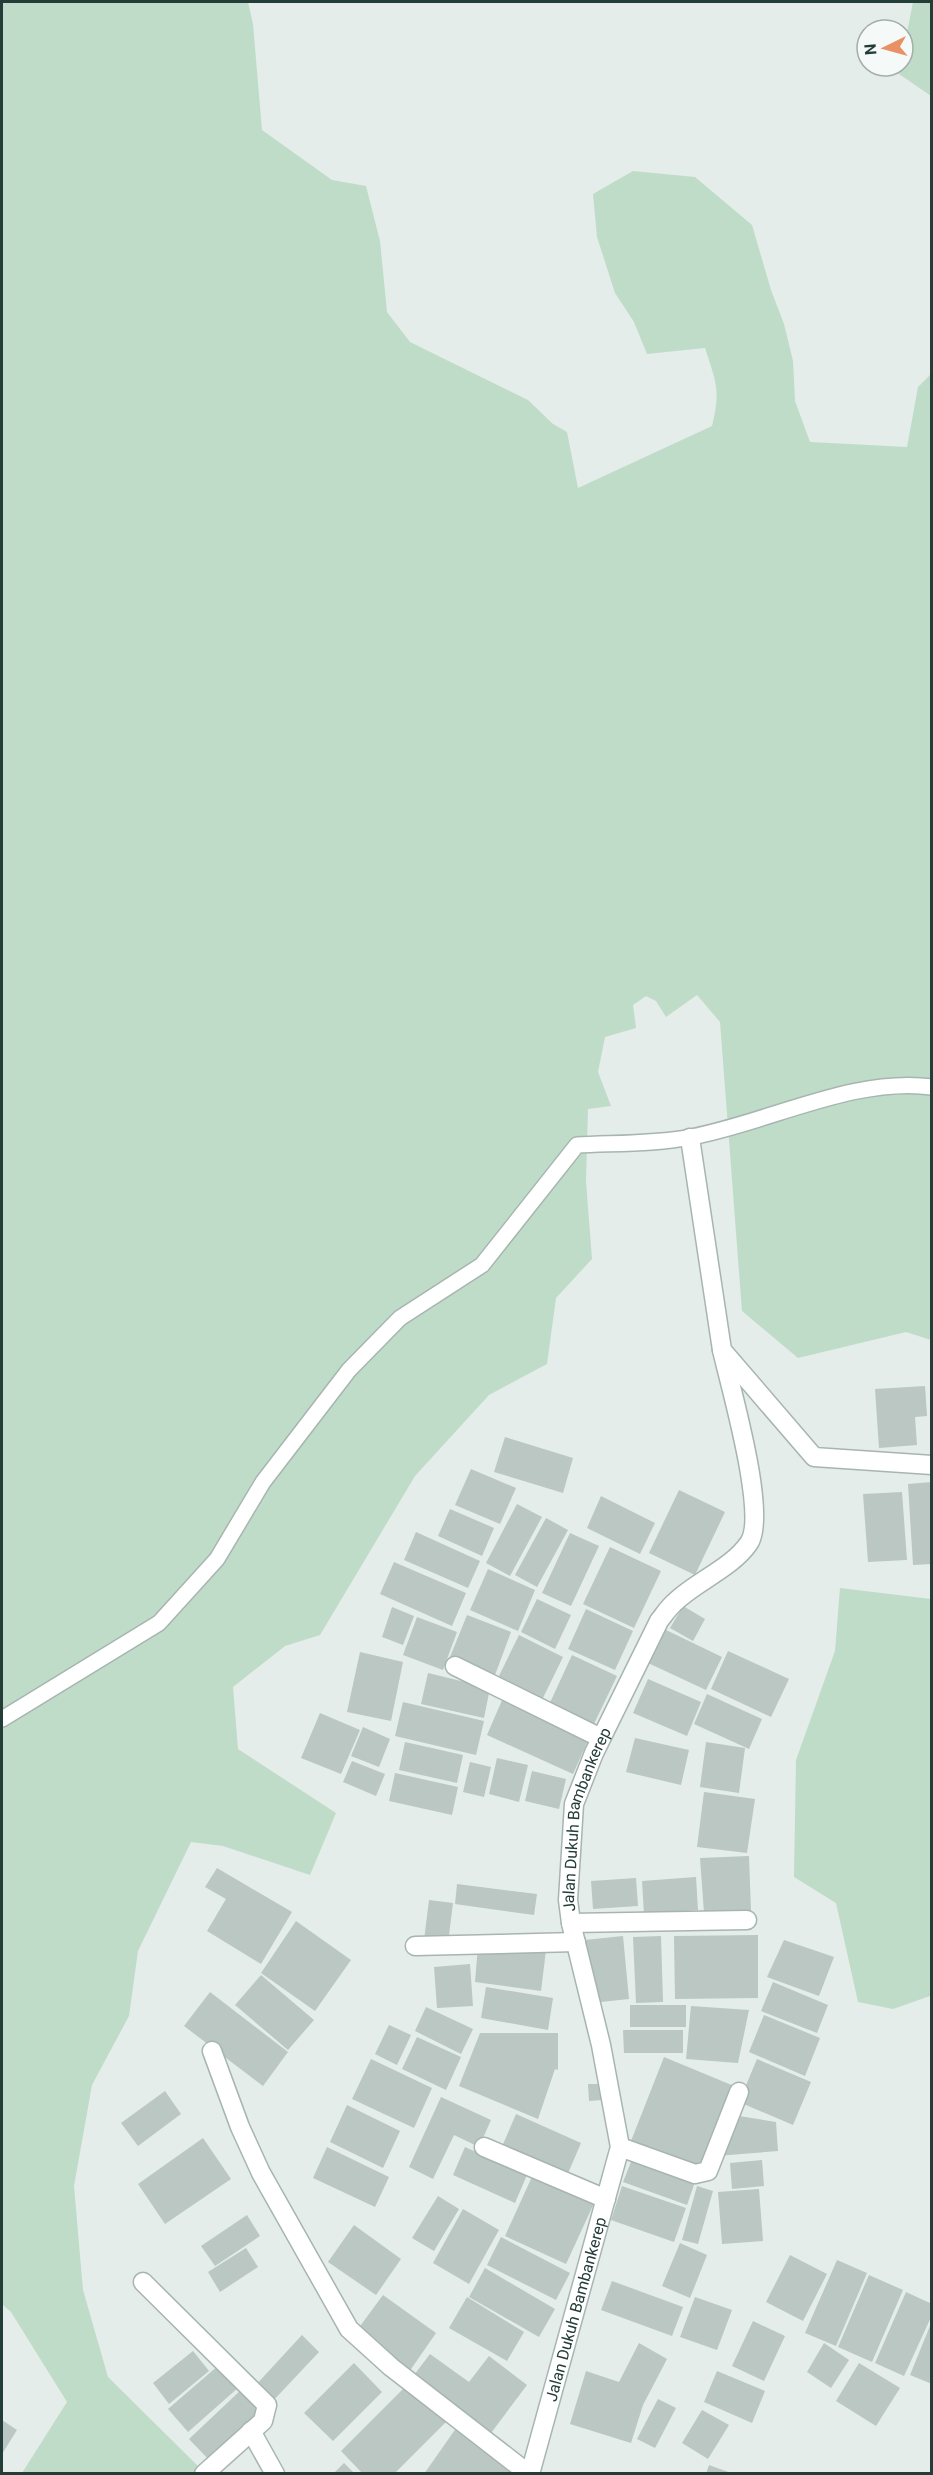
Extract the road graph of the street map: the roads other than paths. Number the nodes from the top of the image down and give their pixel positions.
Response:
1 (932, 1087) edge
2 (690, 1138) junction
3 (722, 1350) junction
4 (932, 1465) edge
5 (455, 1666) dead end
6 (2, 1719) edge
7 (601, 1738) junction
8 (747, 1920) dead end
9 (571, 1923) junction
10 (576, 1942) junction
11 (415, 1946) dead end
12 (212, 2051) dead end
13 (739, 2092) dead end
14 (484, 2147) dead end
15 (620, 2147) junction
16 (606, 2199) junction
17 (143, 2282) dead end
18 (251, 2431) junction
19 (204, 2474) edge
20 (275, 2474) edge
21 (530, 2474) edge

1 - 2 lane
2 - 3 street, Jalan Dukuh Bambankerep
2 - 6 lane
3 - 4 street
3 - 7 street, Jalan Dukuh Bambankerep
5 - 7 street
7 - 9 street, Jalan Dukuh Bambankerep
8 - 9 street
9 - 10 street, Jalan Dukuh Bambankerep
10 - 11 street
10 - 15 street, Jalan Dukuh Bambankerep
12 - 21 street
13 - 15 street
14 - 16 street
15 - 16 street, Jalan Dukuh Bambankerep
16 - 21 street, Jalan Dukuh Bambankerep
17 - 18 street
18 - 19 street
18 - 20 street

